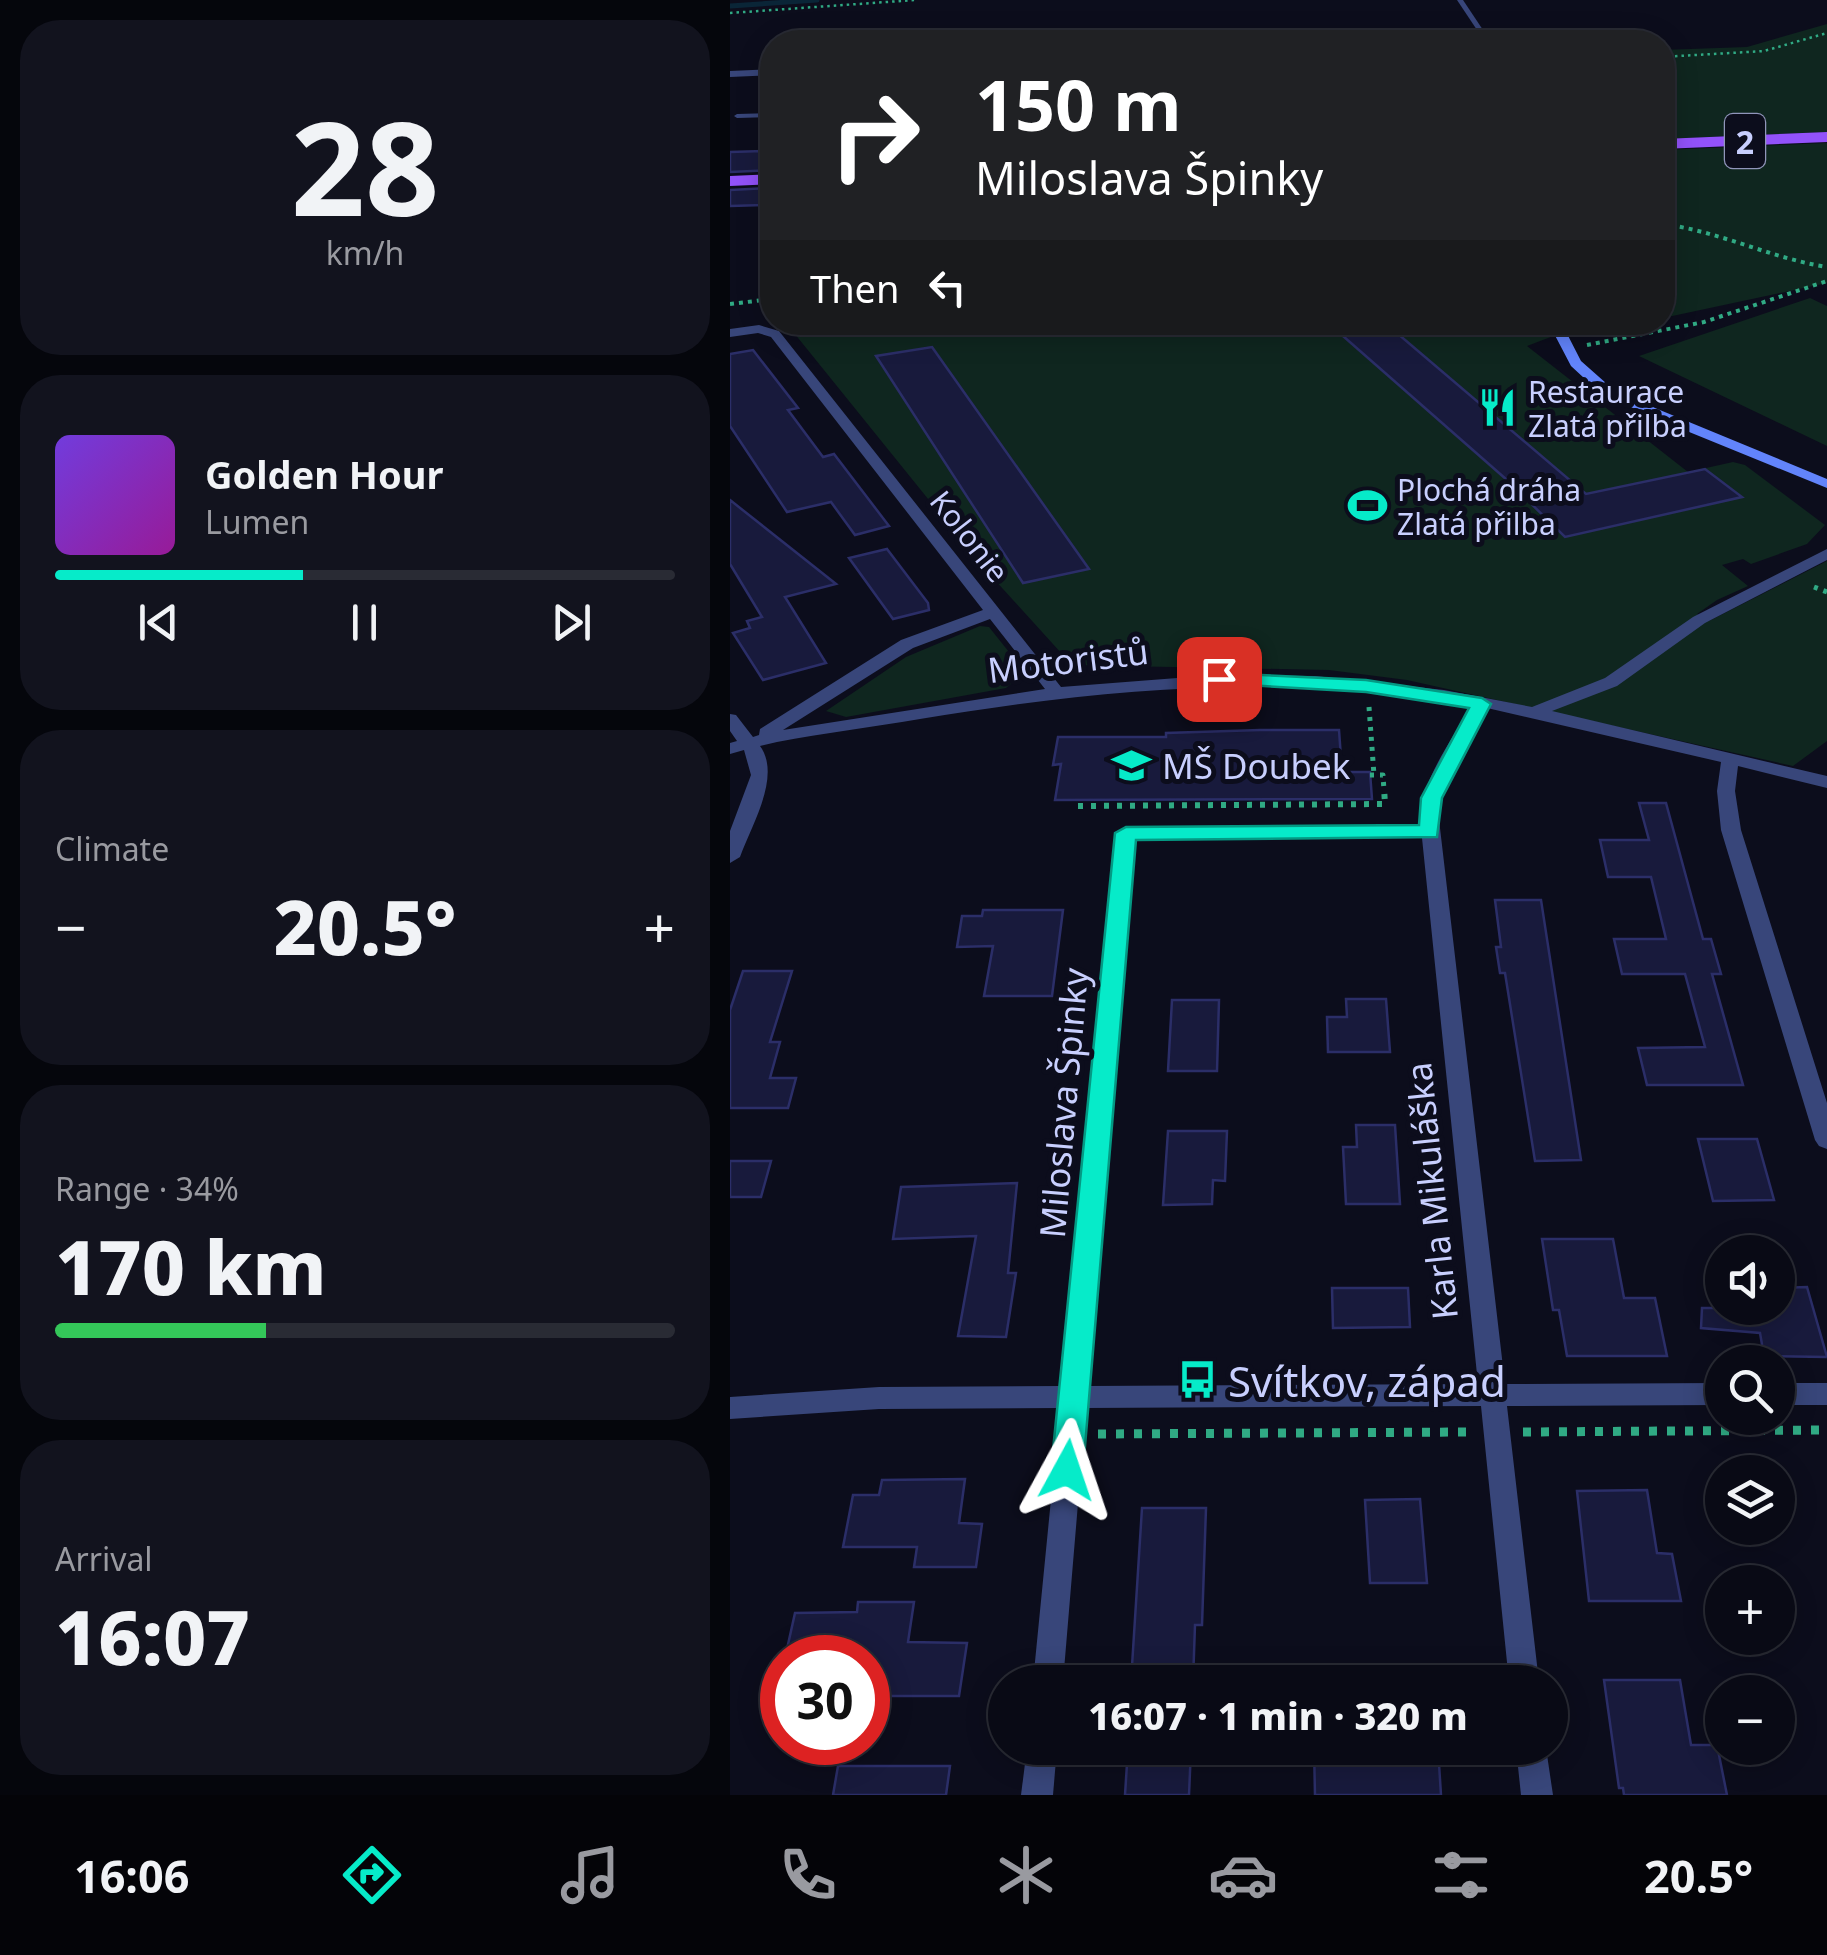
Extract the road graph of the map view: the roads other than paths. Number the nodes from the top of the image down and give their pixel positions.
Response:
1 (1460, 0) edge
2 (1480, 30) edge
3 (760, 73) edge
4 (730, 74) edge
5 (760, 115) edge
6 (737, 116) dead end
7 (1827, 137) edge
8 (1675, 143) edge
9 (760, 179) edge
10 (730, 180) edge
11 (760, 329) edge
12 (730, 333) edge
13 (776, 335) edge
14 (1561, 335) edge
15 (1827, 484) edge
16 (1827, 554) edge
17 (994, 612) junction
18 (1055, 690) junction
19 (1482, 704) junction
20 (1529, 713) junction
21 (730, 719) edge
22 (738, 746) edge
23 (1730, 760) junction
24 (1827, 782) edge
25 (1430, 832) junction
26 (730, 857) edge
27 (1827, 1140) edge
28 (1705, 1394) edge
29 (1795, 1394) edge
30 (1827, 1394) edge
31 (1492, 1395) junction
32 (1074, 1397) junction
33 (730, 1408) edge
34 (1050, 1665) edge
35 (1522, 1665) edge
36 (1040, 1765) edge
37 (1534, 1765) edge
38 (1037, 1795) edge
39 (1537, 1795) edge

1 - 2 lane
3 - 4 street
5 - 6 lane
7 - 8 main road, 2
9 - 10 main road
11 - 12 street, Kolonie
13 - 17 street, Kolonie
14 - 15 street
16 - 20 street
17 - 18 street
17 - 22 street, Kolonie
18 - 19 street, Motoristů
18 - 22 street, Motoristů
19 - 20 street, Motoristů
19 - 25 street, Karla Mikuláška
20 - 23 street, Motoristů
21 - 22 street
22 - 26 street
23 - 24 street, Motoristů
23 - 27 street
25 - 31 street, Karla Mikuláška
25 - 32 street, Miloslava Špinky
28 - 31 street
29 - 30 street
31 - 32 street
31 - 35 street, Karla Mikuláška
32 - 33 street
32 - 34 street, Miloslava Špinky
36 - 38 street
37 - 39 street

